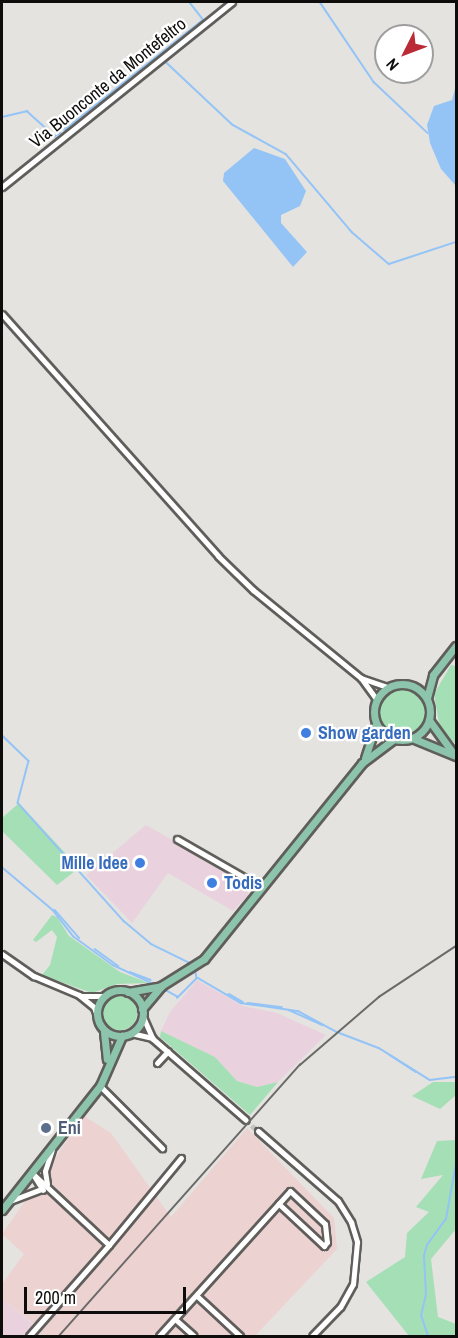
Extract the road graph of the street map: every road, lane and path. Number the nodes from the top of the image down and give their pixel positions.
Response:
1 (232, 2) edge
2 (2, 187) edge
3 (2, 314) edge
4 (456, 646) edge
5 (433, 675) junction
6 (361, 678) junction
7 (412, 685) junction
8 (387, 687) junction
9 (427, 698) junction
10 (376, 699) junction
11 (429, 720) junction
12 (376, 724) junction
13 (412, 738) junction
14 (394, 739) junction
15 (456, 756) edge
16 (362, 763) junction
17 (177, 839) dead end
18 (261, 887) junction
19 (2, 954) edge
20 (161, 987) junction
21 (128, 992) junction
22 (79, 995) junction
23 (104, 996) junction
24 (142, 1013) junction
25 (97, 1016) junction
26 (103, 1030) junction
27 (131, 1033) junction
28 (122, 1036) junction
29 (153, 1039) junction
30 (168, 1052) junction
31 (157, 1063) dead end
32 (107, 1064) junction
33 (100, 1086) junction
34 (246, 1120) tunnel mouth
35 (258, 1131) tunnel mouth
36 (55, 1144) junction
37 (162, 1148) dead end
38 (181, 1158) dead end
39 (32, 1173) junction
40 (45, 1187) junction
41 (9, 1202) junction
42 (279, 1204) junction
43 (2, 1210) edge
44 (109, 1245) junction
45 (196, 1296) junction
46 (176, 1319) junction
47 (29, 1336) edge
48 (159, 1336) edge
49 (194, 1336) edge
50 (240, 1336) edge
51 (312, 1336) edge

1 - 2 street, Via Buonconte da Montefeltro
3 - 6 street
4 - 5 main road
5 - 7 main road
5 - 9 main road
6 - 8 street
6 - 10 street
7 - 8 main road
7 - 9 main road
8 - 10 main road
9 - 11 main road
10 - 12 main road
11 - 13 main road
11 - 15 main road
12 - 14 main road
12 - 16 main road
13 - 14 main road
13 - 15 main road
14 - 16 main road
16 - 18 main road
17 - 18 street
18 - 20 main road
19 - 22 street
20 - 21 main road
20 - 24 main road
21 - 23 main road
21 - 24 main road
22 - 23 street
22 - 25 street
23 - 25 main road
24 - 27 main road
24 - 29 street
25 - 26 main road
26 - 28 main road
26 - 32 main road
27 - 28 main road
27 - 29 street
28 - 32 main road
29 - 30 street
30 - 31 street
30 - 34 street
32 - 33 main road
33 - 36 main road
33 - 37 street
35 - 51 street
36 - 39 main road
36 - 40 street
38 - 44 street
39 - 40 street
39 - 41 main road
40 - 41 street
40 - 44 street
41 - 43 main road
42 - 42 street
42 - 45 street
44 - 47 street
45 - 46 street
45 - 50 street
46 - 48 street
46 - 49 street

